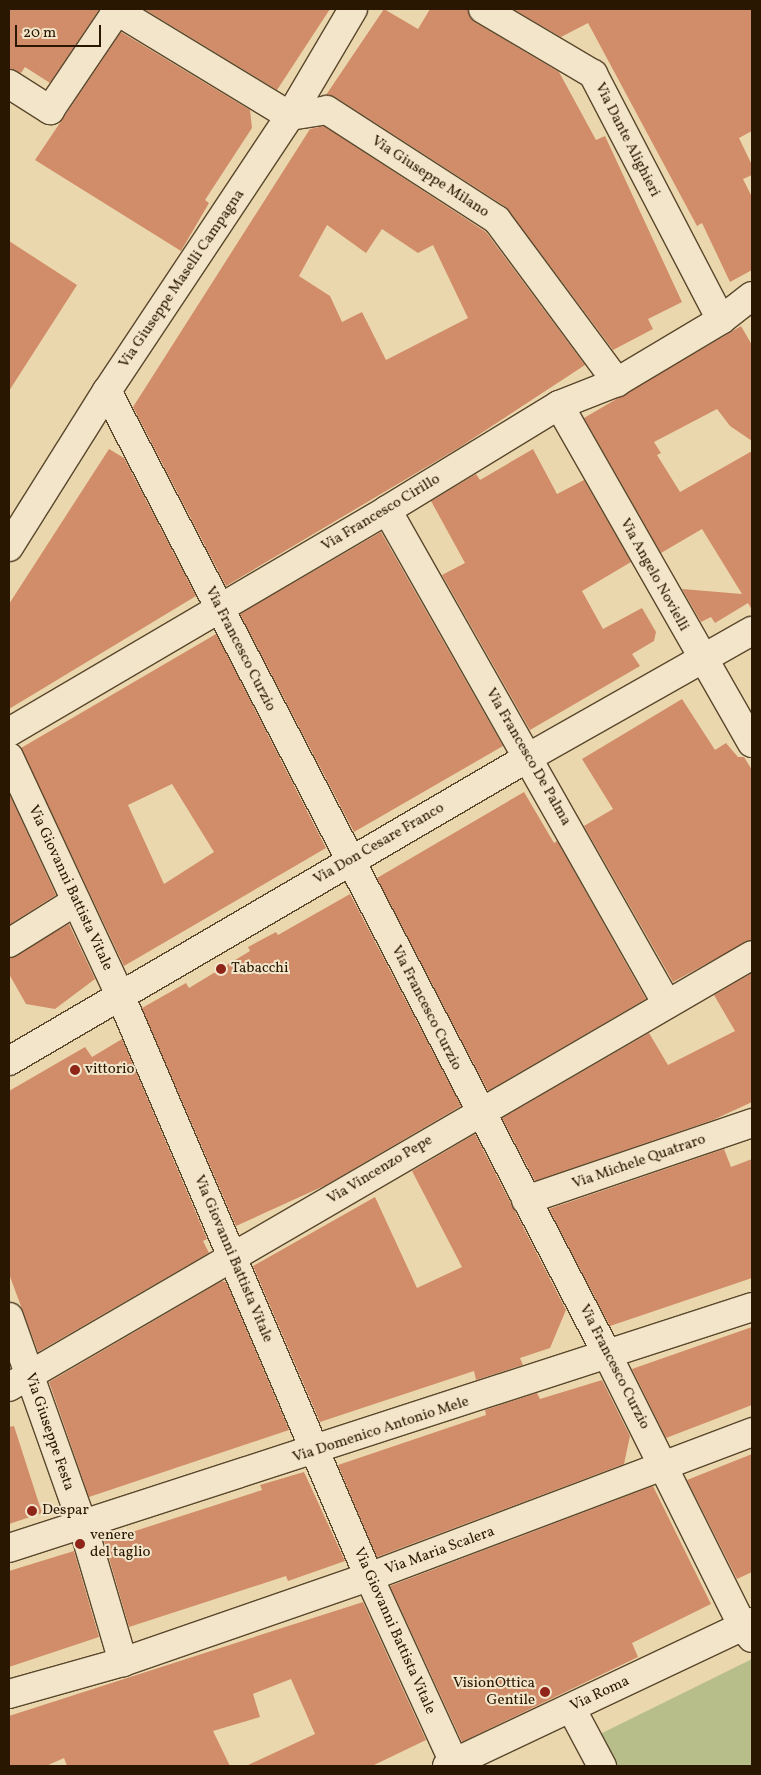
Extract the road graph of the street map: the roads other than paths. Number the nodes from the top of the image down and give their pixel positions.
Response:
1 (117, 9) edge
2 (354, 9) edge
3 (483, 9) edge
4 (9, 84) edge
5 (290, 116) junction
6 (751, 300) edge
7 (720, 320) junction
8 (617, 382) junction
9 (107, 391) junction
10 (559, 404) junction
11 (387, 510) junction
12 (9, 547) edge
13 (218, 608) junction
14 (752, 631) edge
15 (702, 660) junction
16 (9, 732) edge
17 (752, 743) edge
18 (529, 756) junction
19 (9, 757) edge
20 (350, 861) junction
21 (76, 901) junction
22 (9, 943) edge
23 (752, 955) edge
24 (120, 995) junction
25 (667, 1004) junction
26 (9, 1061) edge
27 (480, 1111) junction
28 (752, 1124) edge
29 (526, 1200) junction
30 (232, 1257) junction
31 (752, 1307) edge
32 (9, 1317) edge
33 (608, 1356) junction
34 (19, 1381) edge
35 (752, 1432) edge
36 (315, 1452) junction
37 (665, 1467) junction
38 (82, 1526) junction
39 (9, 1548) edge
40 (369, 1577) junction
41 (749, 1629) edge
42 (123, 1662) junction
43 (9, 1694) edge
44 (571, 1708) junction
45 (450, 1765) edge
46 (602, 1766) edge

1 - 4 street
1 - 5 street
2 - 5 street, Via Giuseppe Maselli Campagna
3 - 7 street, Via Dante Alighieri
5 - 8 street, Via Giuseppe Milano
5 - 9 street, Via Giuseppe Maselli Campagna
6 - 7 street, Via Francesco Cirillo
7 - 8 street, Via Francesco Cirillo
8 - 10 street, Via Francesco Cirillo
9 - 12 street, Via Giuseppe Maselli Campagna
9 - 13 street, Via Francesco Curzio
10 - 11 street, Via Francesco Cirillo
10 - 15 street, Via Angelo Novielli
11 - 13 street, Via Francesco Cirillo
11 - 18 street, Via Francesco De Palma
13 - 16 street, Via Francesco Cirillo
13 - 20 street, Via Francesco Curzio
14 - 15 street, Via Don Cesare Franco
15 - 17 street, Via Angelo Novielli
15 - 18 street, Via Don Cesare Franco
18 - 20 street, Via Don Cesare Franco
18 - 25 street, Via Francesco De Palma
19 - 21 street, Via Giovanni Battista Vitale
20 - 24 street, Via Don Cesare Franco
20 - 27 street, Via Francesco Curzio
21 - 22 street
21 - 24 street, Via Giovanni Battista Vitale
23 - 25 street, Via Vincenzo Pepe
24 - 26 street, Via Don Cesare Franco
24 - 30 street, Via Giovanni Battista Vitale
25 - 27 street, Via Vincenzo Pepe
27 - 29 street, Via Francesco Curzio
27 - 30 street, Via Vincenzo Pepe
28 - 29 street, Via Michele Quatraro
29 - 33 street, Via Francesco Curzio
30 - 34 street, Via Vincenzo Pepe
30 - 36 street, Via Giovanni Battista Vitale
31 - 33 street, Via Domenico Antonio Mele
32 - 34 street, Via Giuseppe Festa
33 - 36 street, Via Domenico Antonio Mele
33 - 37 street, Via Francesco Curzio
34 - 38 street, Via Giuseppe Festa
35 - 37 street, Via Maria Scalera
36 - 38 street, Via Domenico Antonio Mele
36 - 40 street, Via Giovanni Battista Vitale
37 - 40 street, Via Maria Scalera
37 - 41 street, Via Francesco Curzio
38 - 39 street, Via Domenico Antonio Mele
38 - 42 street, Via Giuseppe Festa
40 - 42 street, Via Maria Scalera
40 - 45 street, Via Giovanni Battista Vitale
41 - 44 street, Via Roma
42 - 43 street, Via Maria Scalera
44 - 45 street, Via Roma
44 - 46 street

